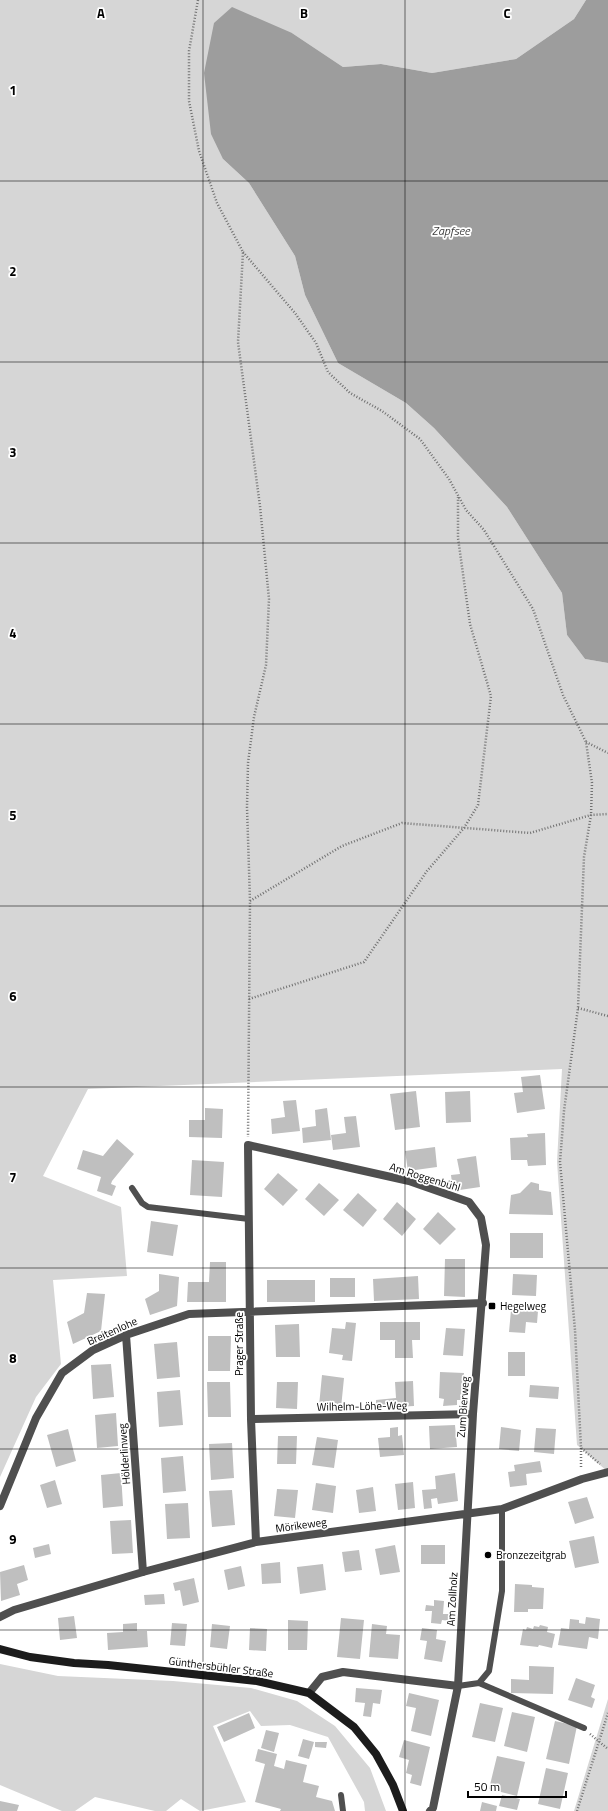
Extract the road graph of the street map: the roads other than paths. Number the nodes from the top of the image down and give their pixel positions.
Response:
1 (248, 1145) joint
2 (132, 1188) dead end
3 (249, 1219) junction
4 (483, 1303) junction
5 (250, 1311) junction
6 (126, 1335) junction
7 (473, 1414) junction
8 (251, 1419) junction
9 (605, 1469) edge
10 (0, 1506) edge
11 (502, 1509) junction
12 (468, 1514) junction
13 (256, 1542) junction
14 (143, 1572) junction
15 (0, 1617) edge
16 (0, 1649) edge
17 (479, 1683) junction
18 (458, 1686) junction
19 (309, 1693) junction
20 (584, 1728) road end
21 (341, 1795) dead end
22 (343, 1811) edge
23 (403, 1811) edge
24 (430, 1811) edge

1 - 3 street, Prager Straße
1 - 4 street, Am Roggenbühl
2 - 3 lane
3 - 5 street, Prager Straße
4 - 5 street
4 - 7 street, Zum Bierweg
5 - 6 street, Breitenlohe
5 - 8 street, Prager Straße
6 - 10 street, Breitenlohe
6 - 14 street, Hölderlinweg
7 - 8 street, Wilhelm-Löhe-Weg
7 - 12 street, Zum Bierweg
8 - 13 street, Prager Straße
9 - 11 street, Mörikeweg
11 - 12 street, Mörikeweg
11 - 17 lane
12 - 13 street, Mörikeweg
12 - 18 street, Am Zollholz
13 - 14 street, Mörikeweg
14 - 15 street, Mörikeweg
16 - 19 street, Günthersbühler Straße
17 - 18 lane
17 - 20 lane
18 - 19 street
18 - 24 street, Am Zollholz
19 - 23 street, Günthersbühler Straße
21 - 22 lane

